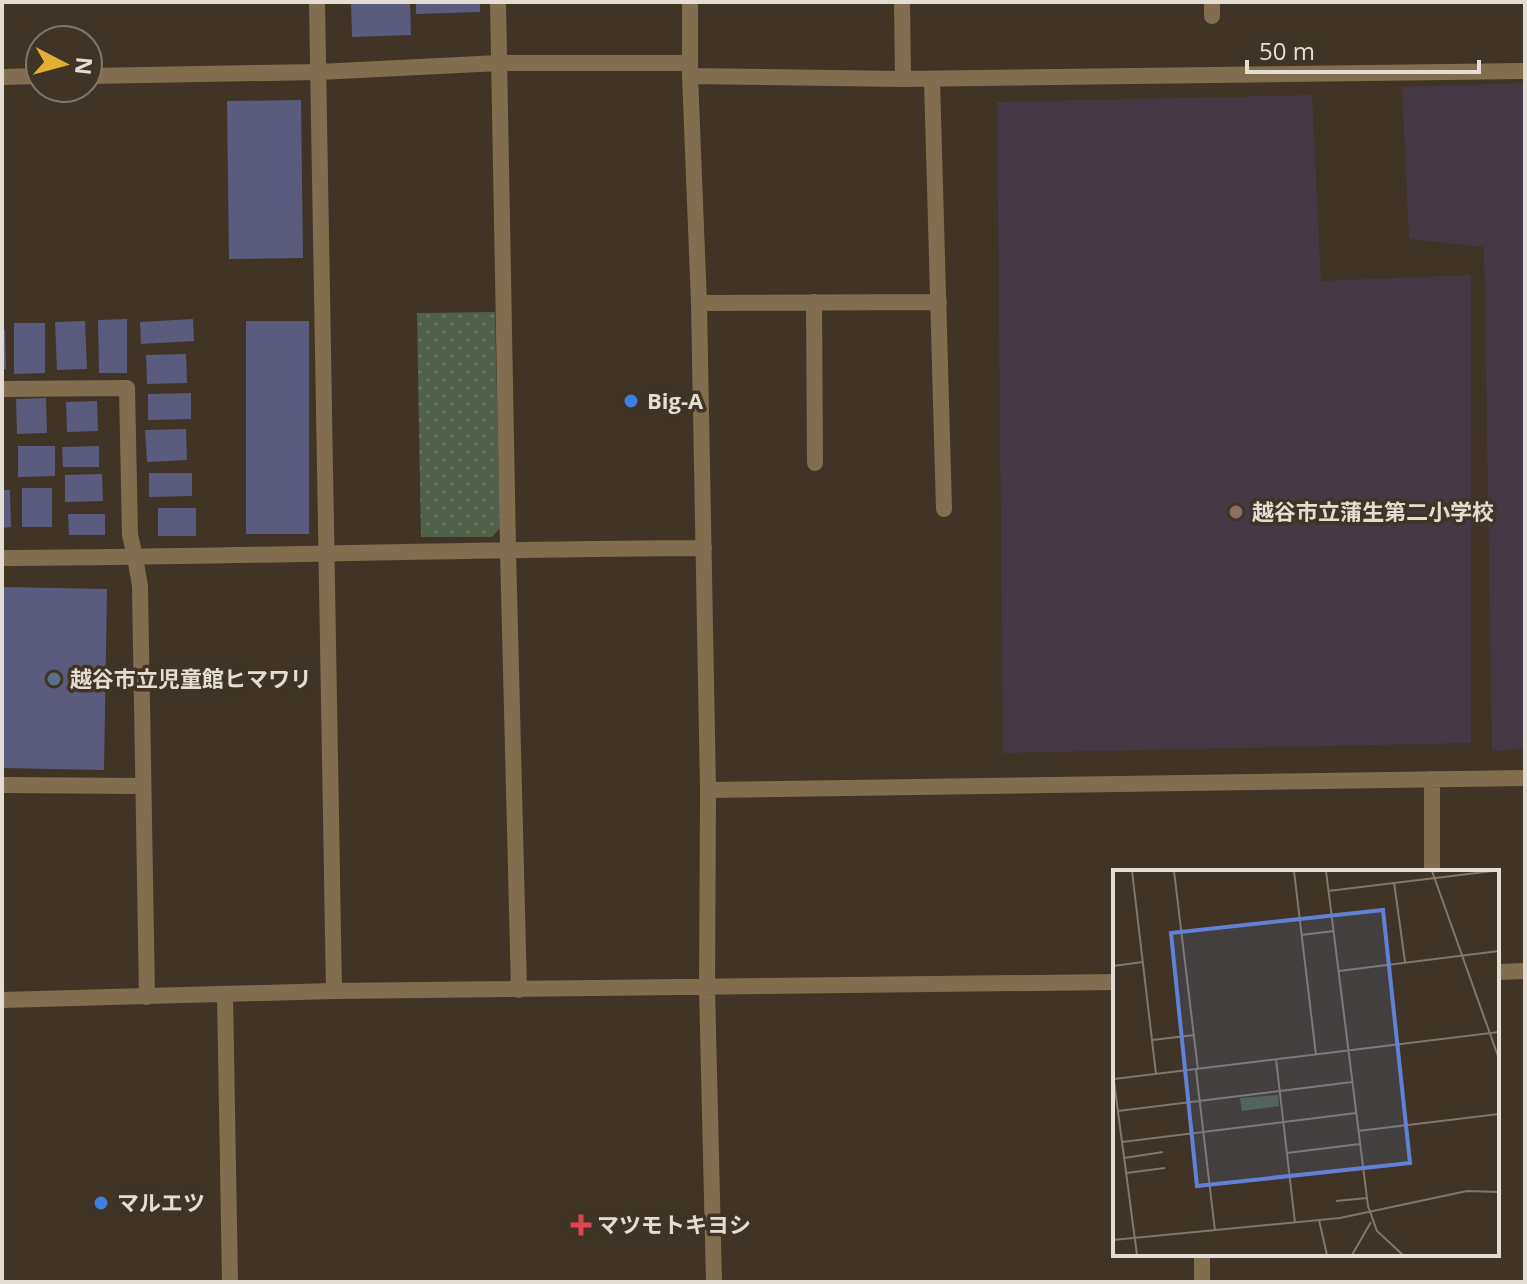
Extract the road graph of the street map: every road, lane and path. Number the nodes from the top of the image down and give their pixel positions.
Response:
1 (317, 2) edge
2 (498, 2) edge
3 (690, 2) edge
4 (902, 2) edge
5 (499, 63) junction
6 (690, 70) junction
7 (1525, 71) edge
8 (319, 72) junction
9 (24, 76) edge
10 (104, 76) edge
11 (2, 77) edge
12 (903, 79) junction
13 (932, 79) junction
14 (814, 302) junction
15 (939, 302) junction
16 (699, 303) junction
17 (2, 389) edge
18 (815, 463) dead end
19 (944, 509) dead end
20 (704, 548) junction
21 (508, 549) junction
22 (326, 554) junction
23 (135, 557) junction
24 (2, 558) edge
25 (1525, 778) edge
26 (1432, 779) junction
27 (2, 785) edge
28 (142, 786) junction
29 (708, 790) junction
30 (1432, 870) edge
31 (1525, 971) edge
32 (1499, 972) edge
33 (1113, 982) edge
34 (707, 988) junction
35 (519, 990) junction
36 (334, 991) junction
37 (225, 994) junction
38 (147, 997) junction
39 (2, 1000) edge
40 (1202, 1256) edge
41 (230, 1282) edge
42 (714, 1282) edge
43 (1202, 1282) edge

1 - 8 street
2 - 5 street
3 - 6 street
4 - 12 street
5 - 6 street
5 - 8 street
5 - 21 street
6 - 12 street
6 - 16 street
7 - 13 street
8 - 10 street
8 - 22 street
9 - 11 street
12 - 13 street
13 - 15 street
14 - 15 street
14 - 16 street
14 - 18 street
15 - 19 street
16 - 20 street
17 - 23 street
20 - 21 street
20 - 29 street
21 - 22 street
21 - 35 street
22 - 23 street
22 - 36 street
23 - 24 street
23 - 28 street
25 - 26 street
26 - 29 street
26 - 30 street
27 - 28 street
28 - 38 street
29 - 34 street
31 - 32 street
33 - 34 street
34 - 35 street
34 - 42 street
35 - 36 street
36 - 37 street
37 - 38 street
37 - 41 street
38 - 39 street
40 - 43 street

